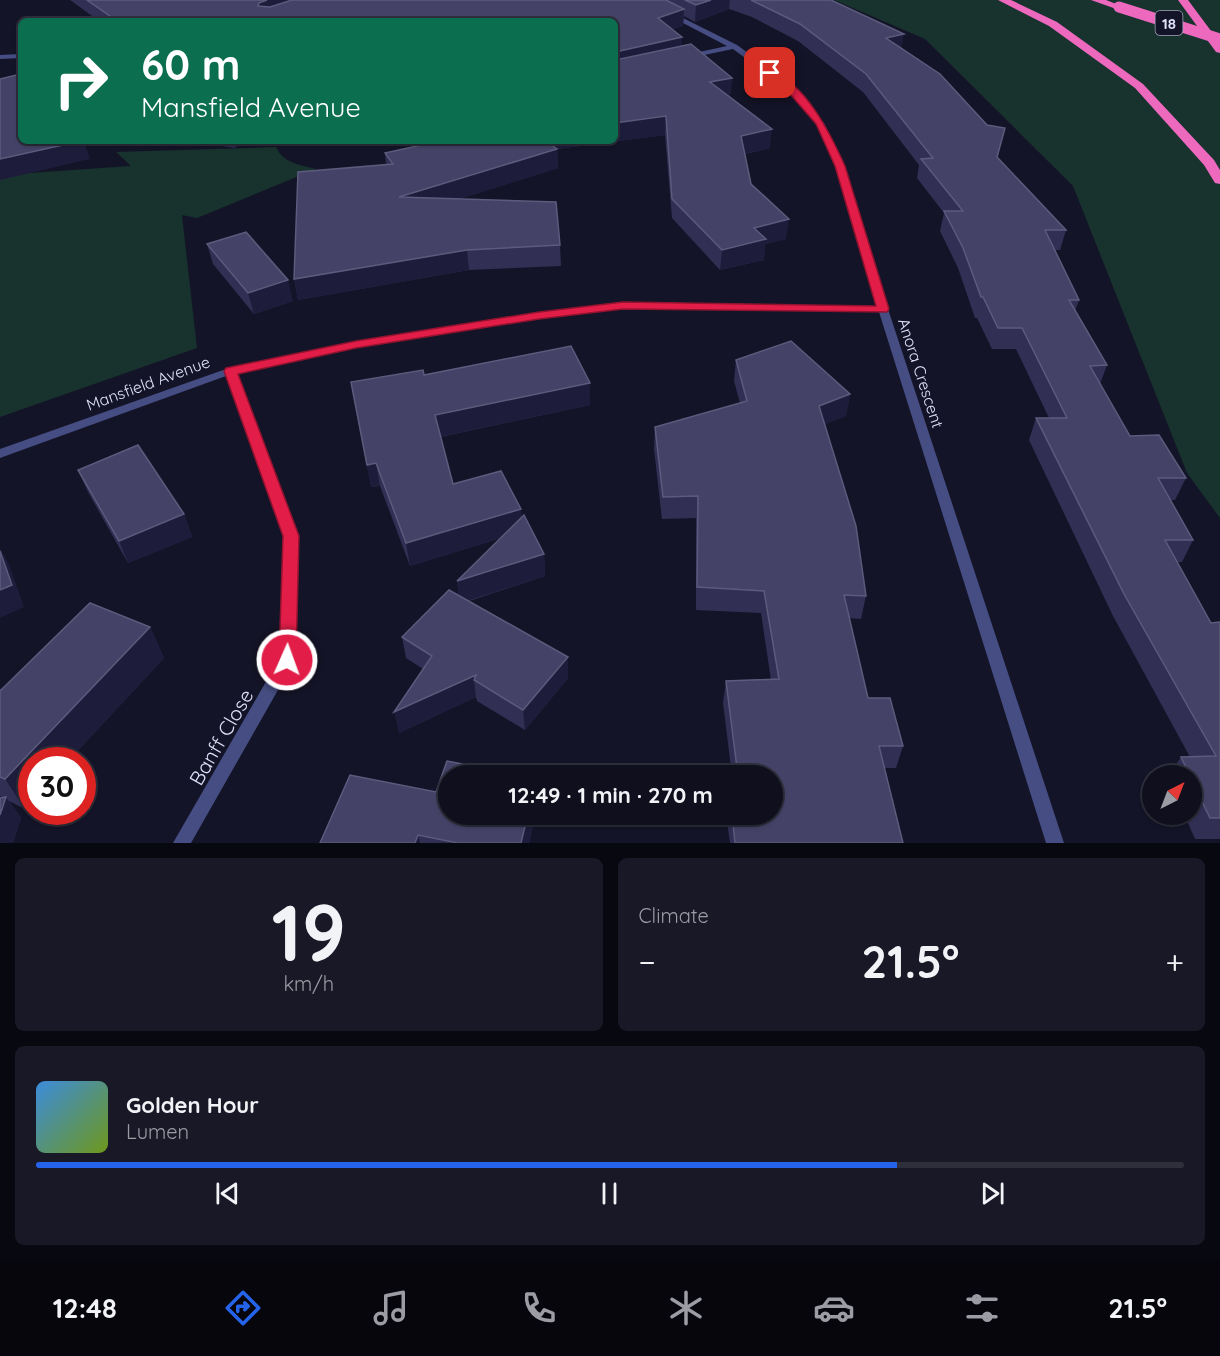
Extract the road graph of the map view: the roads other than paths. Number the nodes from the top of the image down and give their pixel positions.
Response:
1 (642, 0) edge
2 (1003, 0) edge
3 (1096, 0) edge
4 (1184, 0) edge
5 (1220, 39) edge
6 (734, 47) junction
7 (1220, 50) edge
8 (18, 56) edge
9 (0, 57) edge
10 (680, 59) edge
11 (1220, 180) edge
12 (883, 309) junction
13 (230, 371) junction
14 (0, 454) edge
15 (182, 843) edge
16 (1055, 843) edge

1 - 6 street, Anora Crescent
2 - 11 highway
3 - 5 highway, 18, bridge
4 - 7 highway
6 - 10 street
6 - 12 street, Anora Crescent
8 - 9 street
12 - 13 street, Mansfield Avenue
12 - 16 street, Anora Crescent
13 - 14 street, Mansfield Avenue
13 - 15 street, Banff Close

